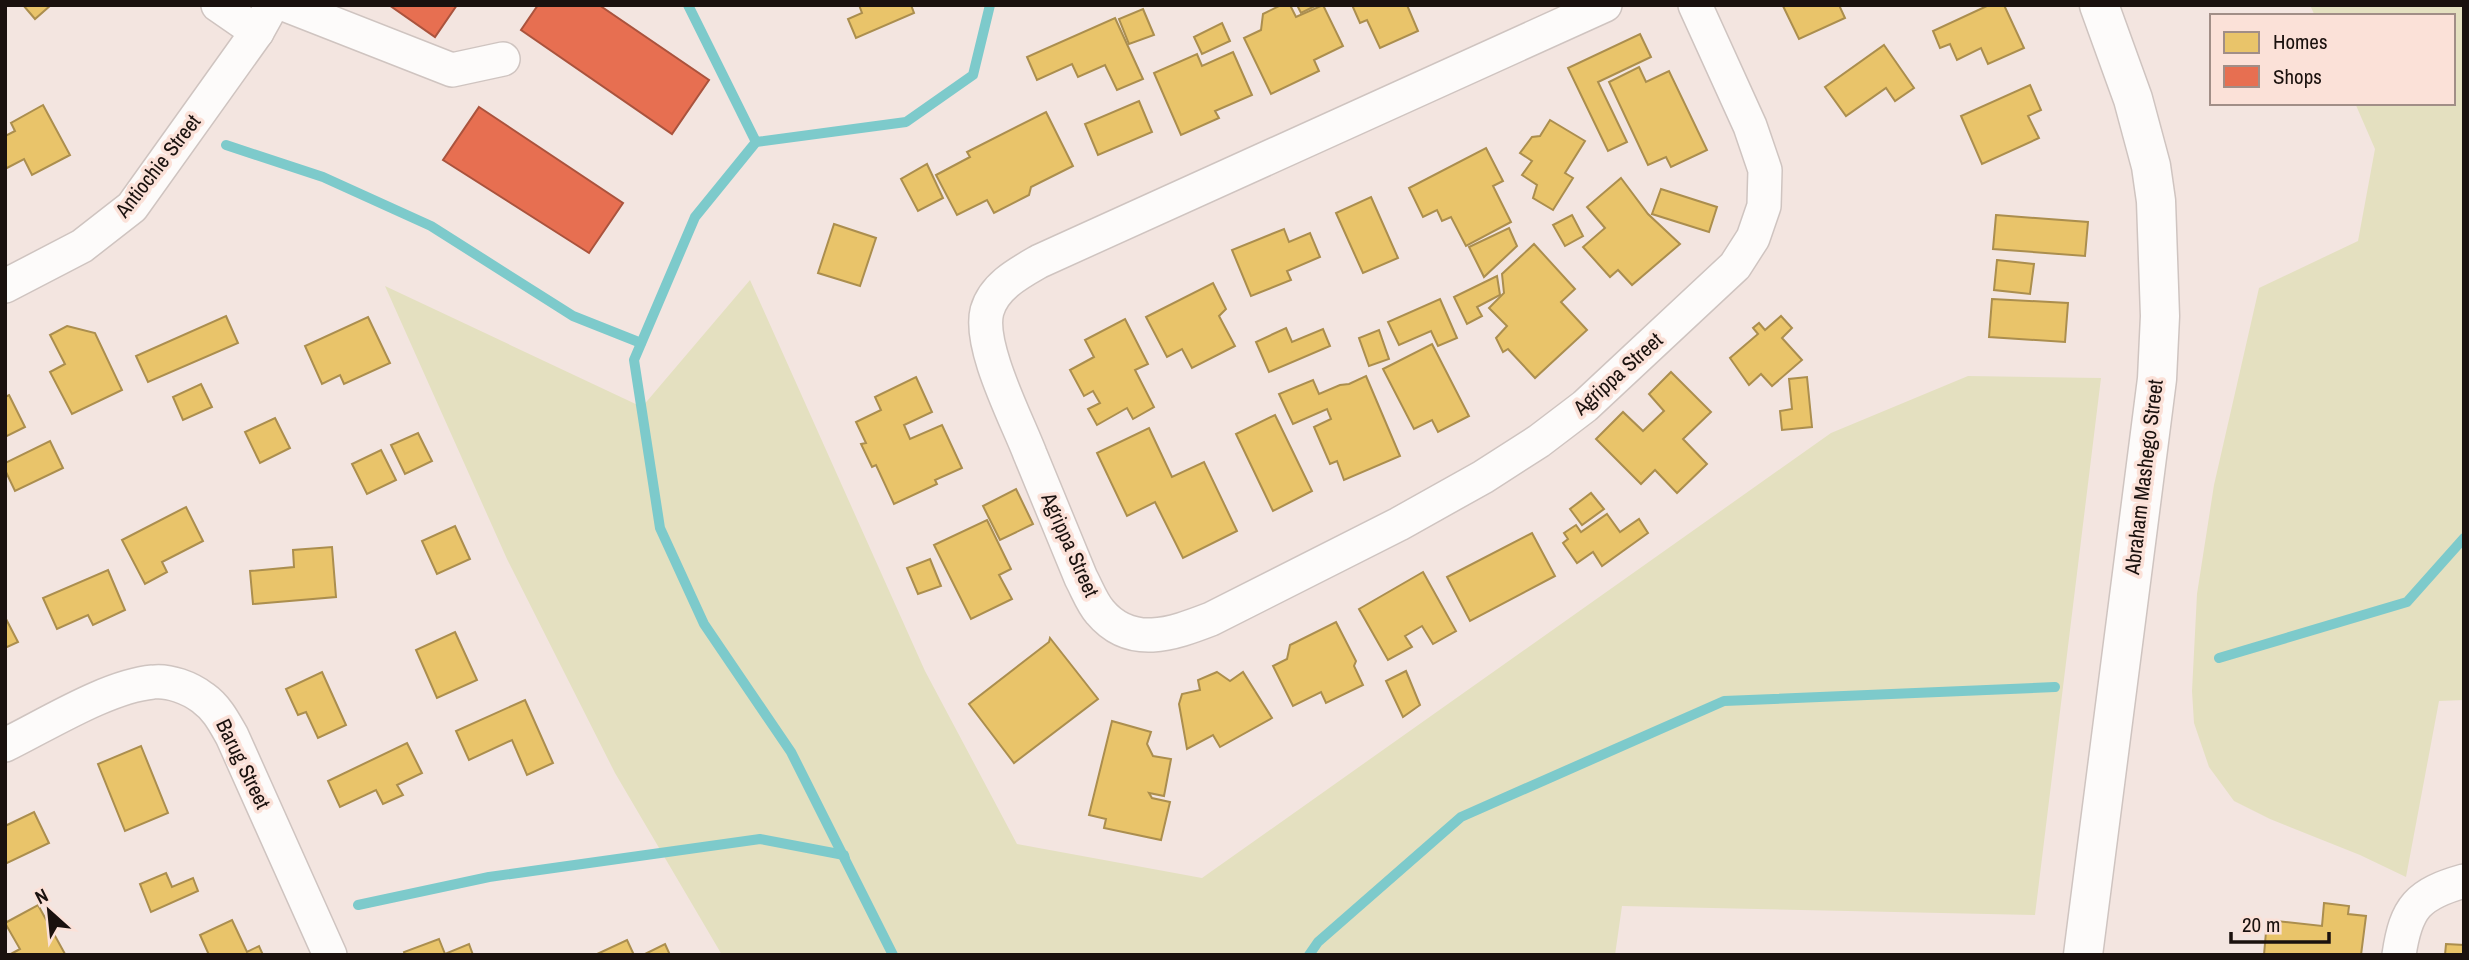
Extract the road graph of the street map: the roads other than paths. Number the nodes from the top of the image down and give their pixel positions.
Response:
1 (218, 5) edge
2 (286, 5) edge
3 (1605, 5) edge
4 (1695, 5) edge
5 (2099, 5) edge
6 (265, 19) edge
7 (503, 59) dead end
8 (5, 286) edge
9 (5, 745) edge
10 (2464, 881) edge
11 (330, 955) edge
12 (2083, 955) edge
13 (2399, 955) edge

1 - 6 street
2 - 7 street
3 - 4 street, Agrippa Street
5 - 12 main road, Abraham Mashego Street
6 - 8 street, Antiochie Street
9 - 11 street, Barug Street
10 - 13 street

